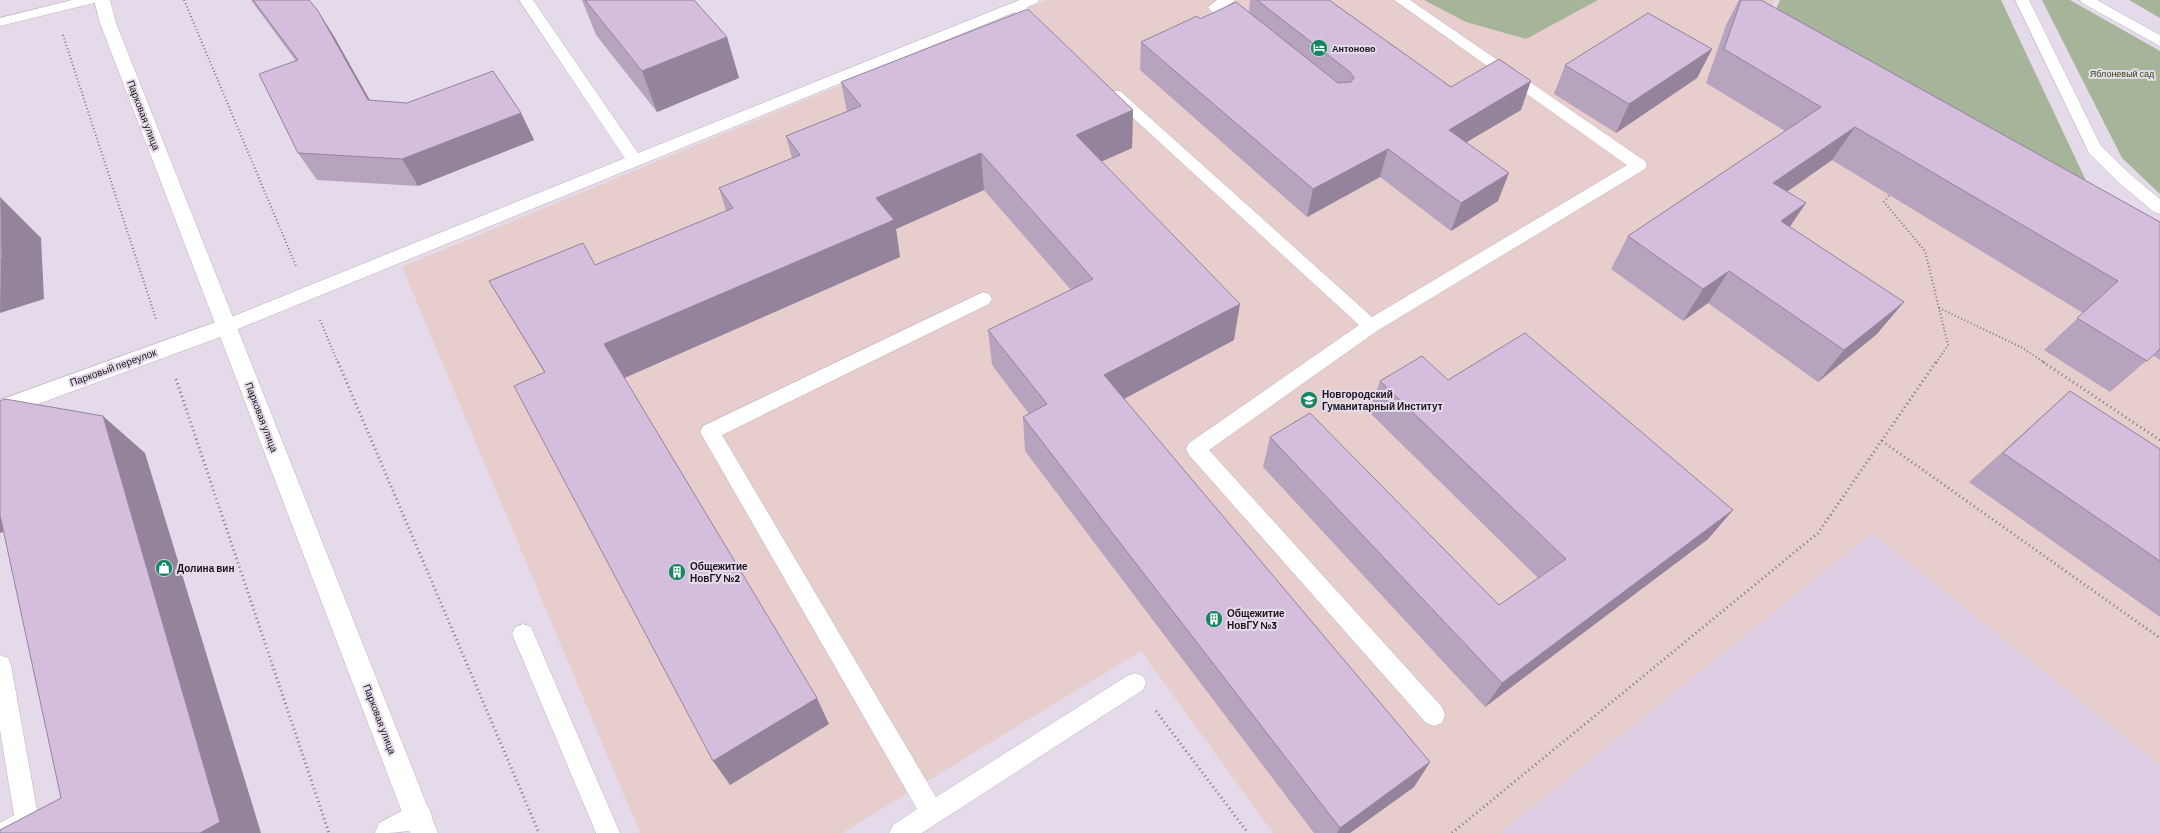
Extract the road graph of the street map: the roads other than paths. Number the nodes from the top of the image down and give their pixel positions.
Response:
1 (89, 0) edge
2 (102, 0) edge
3 (526, 0) edge
4 (1228, 0) edge
5 (1401, 0) edge
6 (2022, 0) edge
7 (2087, 0) edge
8 (1024, 3) edge
9 (0, 22) edge
10 (1252, 37) edge
11 (1053, 38) edge
12 (2160, 41) edge
13 (1100, 81) edge
14 (636, 162) junction
15 (2160, 208) edge
16 (982, 299) dead end
17 (227, 326) junction
18 (1371, 326) junction
19 (0, 409) edge
20 (523, 634) dead end
21 (0, 665) edge
22 (1135, 683) road end
23 (1434, 715) dead end
24 (932, 813) junction
25 (421, 824) edge
26 (5, 833) edge
27 (389, 833) edge
28 (608, 833) edge
29 (901, 833) edge

1 - 9 lane
2 - 17 street, Парковая улица
3 - 14 lane
4 - 10 lane
5 - 18 lane
6 - 15 lane
7 - 12 lane
8 - 11 lane
8 - 14 lane
13 - 18 lane
14 - 17 lane
16 - 24 lane
17 - 19 street, Парковый переулок
17 - 25 street, Парковая улица
18 - 23 lane
20 - 28 lane
21 - 26 lane
22 - 24 lane
24 - 29 lane
25 - 27 street

